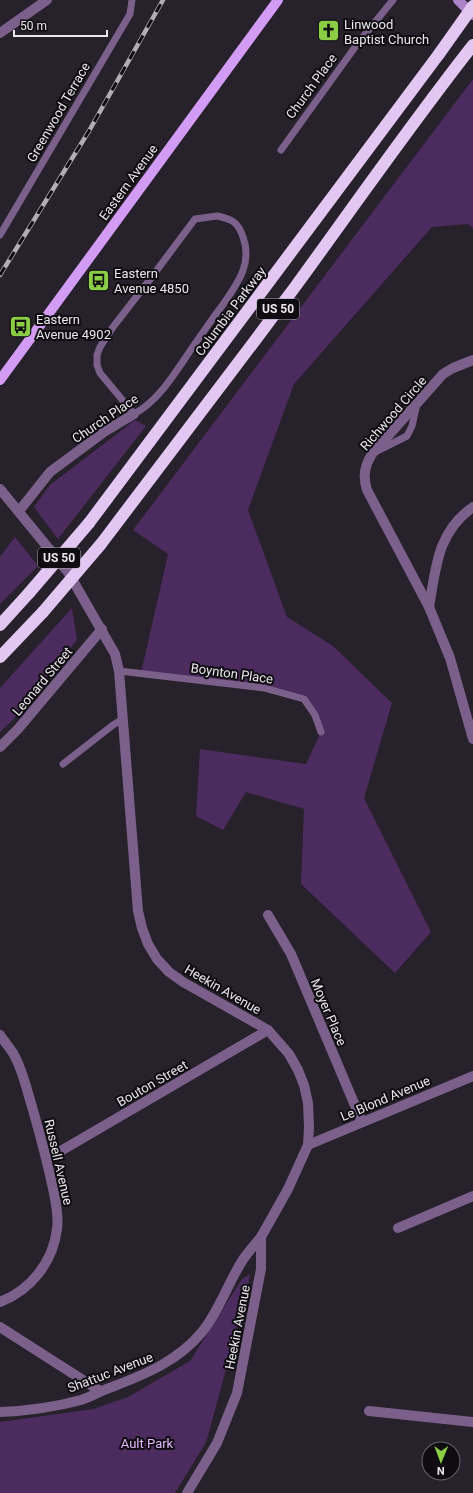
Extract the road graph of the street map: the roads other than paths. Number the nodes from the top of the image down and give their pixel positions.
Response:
1 (132, 0) edge
2 (278, 0) edge
3 (393, 0) edge
4 (458, 0) edge
5 (41, 2) edge
6 (473, 6) edge
7 (473, 15) edge
8 (0, 33) edge
9 (473, 45) edge
10 (281, 150) dead end
11 (0, 235) edge
12 (473, 360) edge
13 (0, 380) edge
14 (134, 414) junction
15 (0, 489) edge
16 (473, 507) edge
17 (19, 511) junction
18 (428, 607) junction
19 (0, 625) edge
20 (102, 629) junction
21 (0, 657) edge
22 (119, 671) junction
23 (123, 719) junction
24 (321, 732) dead end
25 (473, 739) edge
26 (0, 747) edge
27 (63, 764) dead end
28 (268, 915) dead end
29 (268, 1030) junction
30 (0, 1036) edge
31 (472, 1079) edge
32 (362, 1122) junction
33 (308, 1146) junction
34 (47, 1158) junction
35 (473, 1196) edge
36 (398, 1228) dead end
37 (261, 1237) junction
38 (0, 1302) edge
39 (0, 1327) edge
40 (100, 1391) junction
41 (369, 1411) dead end
42 (0, 1412) edge
43 (473, 1422) edge
44 (187, 1493) edge

1 - 11 lane, Greenwood Terrace
2 - 13 main road, Eastern Avenue
3 - 10 lane, Church Place
4 - 7 street
5 - 8 street
6 - 19 highway, Columbia Parkway / US 50, bridge
9 - 21 highway, US 50, bridge
12 - 18 street, Richwood Circle
14 - 14 lane, Church Place
14 - 17 street, Church Place
15 - 17 street, Heekin Avenue
16 - 18 street
17 - 20 street, Heekin Avenue
18 - 25 street, Richwood Circle
20 - 22 street, Heekin Avenue
20 - 26 street, Leonard Street
22 - 23 street, Heekin Avenue
22 - 24 lane, Boynton Place
23 - 27 lane
23 - 29 street, Heekin Avenue
28 - 32 street, Moyer Place
29 - 33 street, Heekin Avenue
29 - 34 street, Bouton Street
30 - 34 street, Russell Avenue
31 - 32 street, Le Blond Avenue
32 - 33 street, Le Blond Avenue
33 - 37 street, Heekin Avenue
34 - 38 street, Russell Avenue
35 - 36 street
37 - 40 street, Shattuc Avenue
37 - 44 street, Heekin Avenue
39 - 40 street
40 - 42 street, Shattuc Avenue
41 - 43 street

